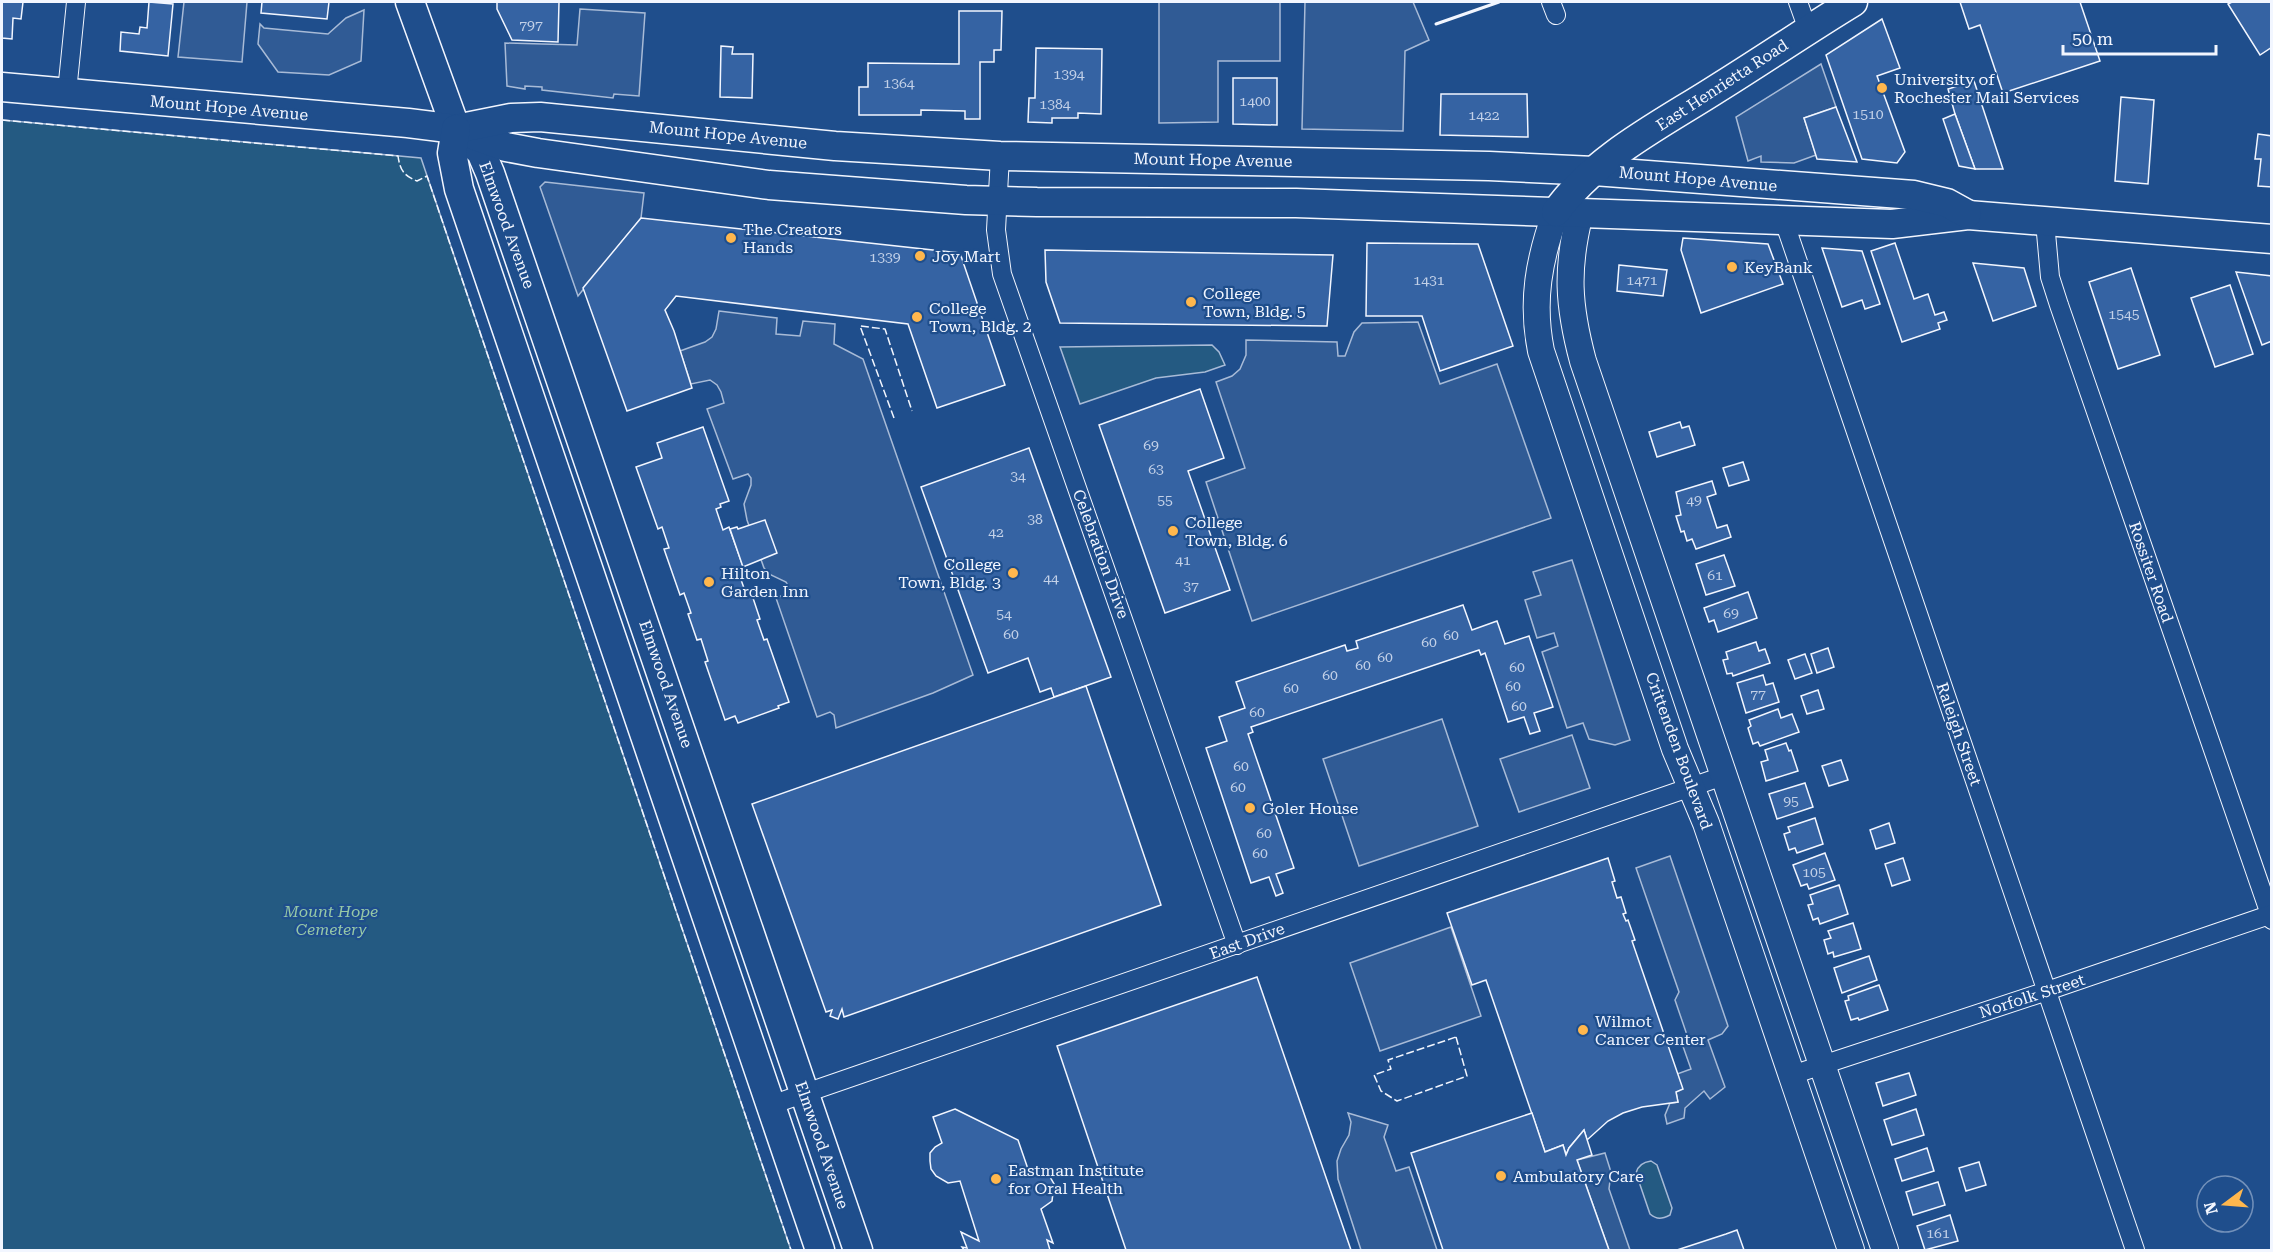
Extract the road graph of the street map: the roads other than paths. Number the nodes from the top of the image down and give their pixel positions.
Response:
1 (76, 2) edge
2 (410, 2) edge
3 (1798, 2) edge
4 (1853, 2) edge
5 (1808, 30) junction
6 (2, 87) edge
7 (67, 92) junction
8 (456, 129) junction
9 (1000, 156) junction
10 (1594, 171) junction
11 (997, 201) junction
12 (1568, 212) junction
13 (1968, 215) junction
14 (1783, 218) junction
15 (2046, 222) junction
16 (2271, 239) edge
17 (1636, 516) junction
18 (1601, 528) junction
19 (1723, 776) junction
20 (1690, 787) junction
21 (2271, 916) edge
22 (1237, 945) junction
23 (2047, 991) junction
24 (1821, 1065) junction
25 (1792, 1075) junction
26 (804, 1094) junction
27 (771, 1105) junction
28 (820, 1251) edge
29 (858, 1251) edge
30 (1851, 1251) edge
31 (1885, 1251) edge
32 (2135, 1251) edge

1 - 7 street
2 - 8 main road, Elmwood Avenue
3 - 5 street
4 - 5 main road, East Henrietta Road
5 - 10 main road, East Henrietta Road
6 - 7 main road, Mount Hope Avenue
7 - 8 main road, Mount Hope Avenue
8 - 9 main road, Mount Hope Avenue
8 - 11 main road, Mount Hope Avenue
8 - 26 main road, Elmwood Avenue
8 - 27 main road, Elmwood Avenue
9 - 10 main road, Mount Hope Avenue
9 - 11 street, Celebration Drive
10 - 12 main road
10 - 13 main road, Mount Hope Avenue
11 - 12 main road, Mount Hope Avenue
11 - 22 street, Celebration Drive
12 - 14 main road, Mount Hope Avenue
12 - 17 street, Crittenden Boulevard
12 - 18 street, Crittenden Boulevard
13 - 14 main road, Mount Hope Avenue
13 - 15 main road, Mount Hope Avenue
14 - 23 street, Raleigh Street
15 - 16 main road, Mount Hope Avenue
15 - 21 street, Rossiter Road
17 - 18 street
17 - 19 street, Crittenden Boulevard
18 - 20 street, Crittenden Boulevard
19 - 20 street, East Drive
19 - 24 street, Crittenden Boulevard
20 - 22 street, East Drive
20 - 25 street, Crittenden Boulevard
21 - 23 street, Norfolk Street
22 - 26 street, East Drive
23 - 24 street, Norfolk Street
23 - 32 street, Raleigh Street
24 - 25 street, Norfolk Street
24 - 31 street, Crittenden Boulevard
25 - 30 street, Crittenden Boulevard
26 - 27 street, East Drive
26 - 29 main road, Elmwood Avenue
27 - 28 main road, Elmwood Avenue

